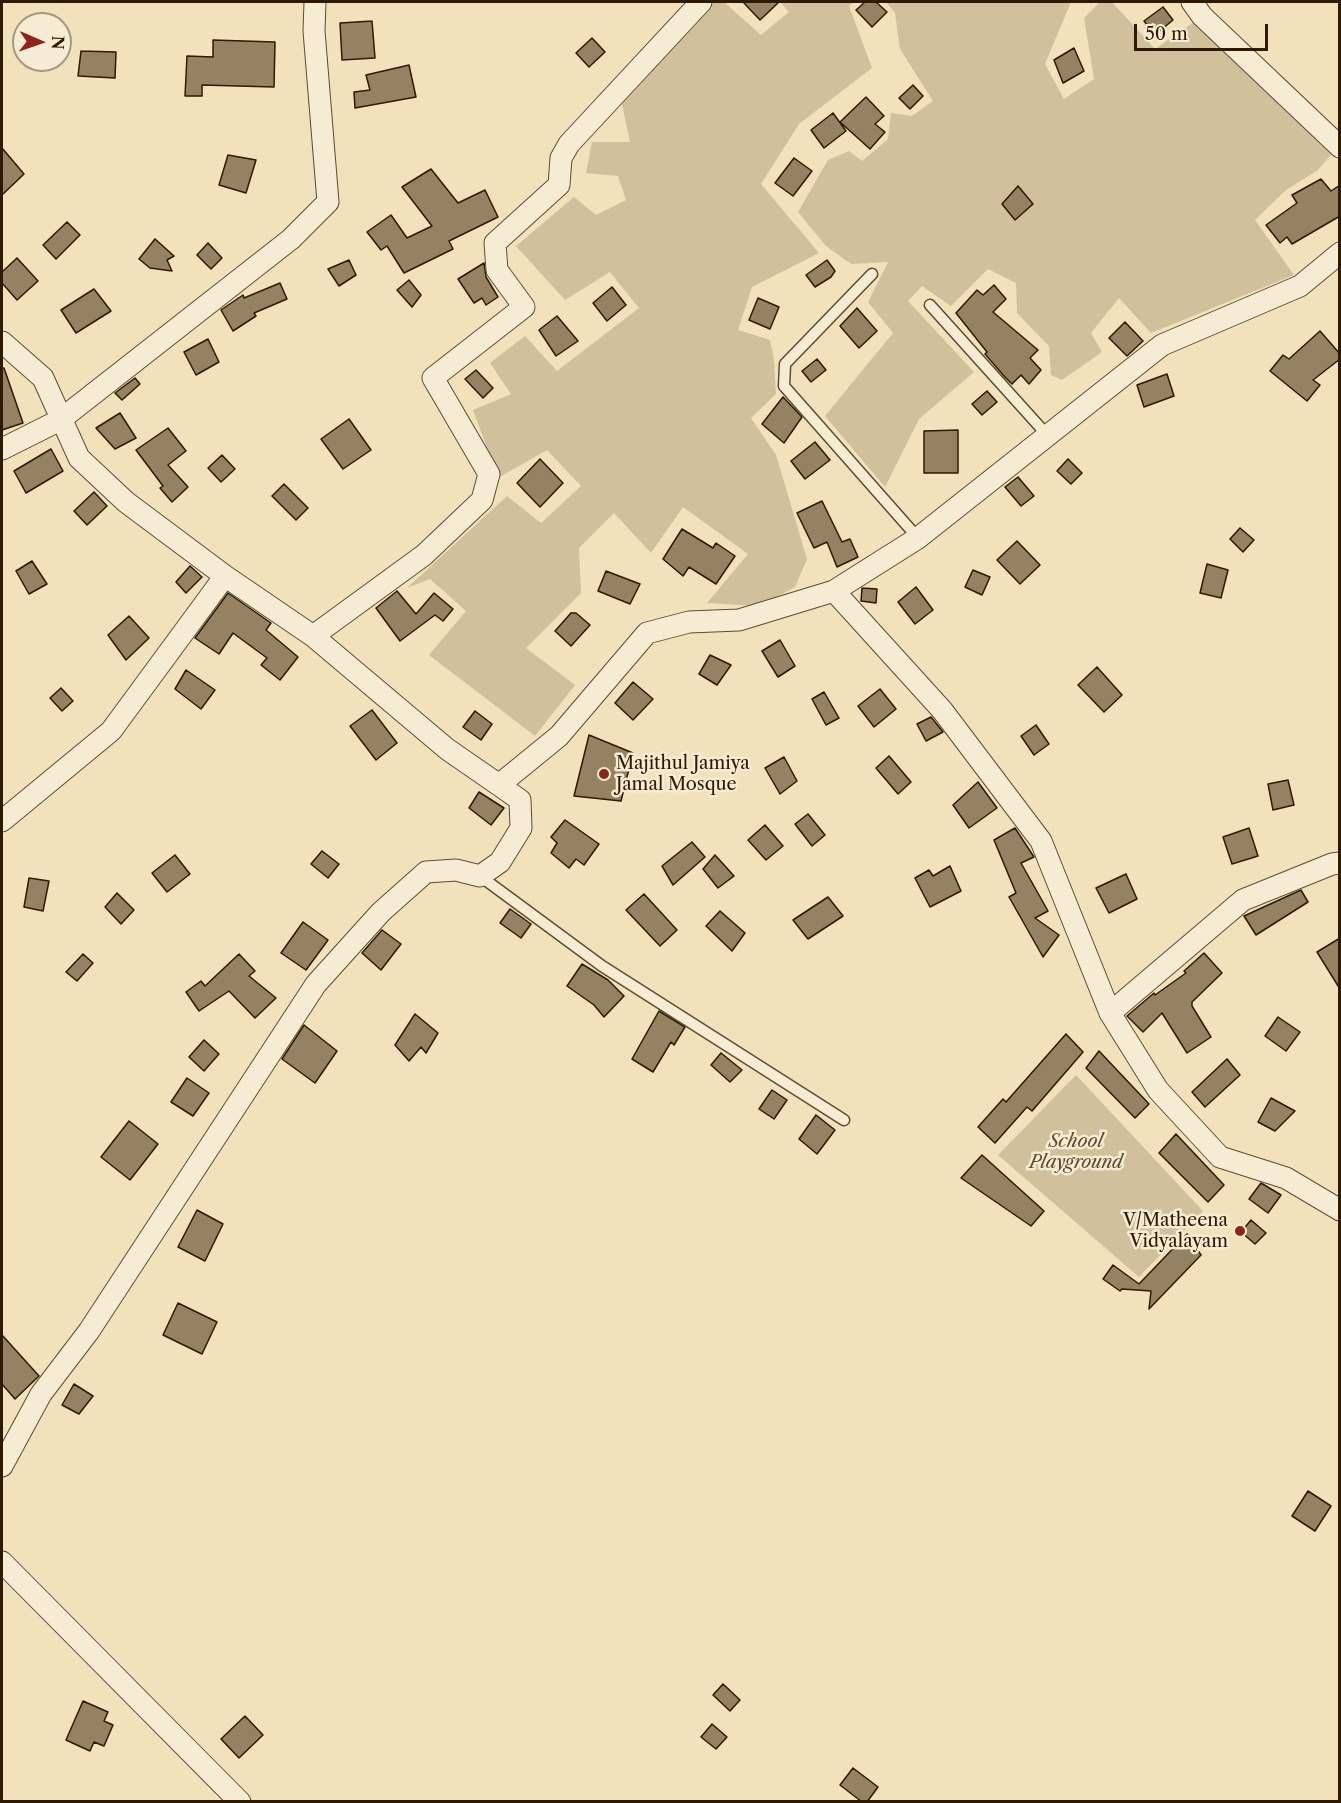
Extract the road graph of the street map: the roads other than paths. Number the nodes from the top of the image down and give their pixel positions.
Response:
1 (315, 2) edge
2 (701, 2) edge
3 (1192, 2) edge
4 (1340, 147) edge
5 (1340, 253) edge
6 (872, 274) dead end
7 (930, 305) dead end
8 (2, 342) edge
9 (60, 420) junction
10 (1048, 436) junction
11 (2, 449) edge
12 (918, 538) junction
13 (225, 576) junction
14 (834, 591) junction
15 (313, 636) junction
16 (499, 785) junction
17 (2, 820) edge
18 (1340, 863) edge
19 (480, 876) junction
20 (1110, 1013) junction
21 (844, 1120) dead end
22 (1340, 1210) edge
23 (2, 1466) edge
24 (2, 1563) edge
25 (234, 1799) edge

1 - 9 street
2 - 15 street
3 - 4 street
5 - 10 street
6 - 12 lane
7 - 10 lane
8 - 9 street
9 - 11 street
9 - 13 street
10 - 12 street
12 - 14 street
13 - 15 street
13 - 17 street
14 - 16 street
14 - 20 street
15 - 16 street
16 - 19 street
18 - 20 street
19 - 21 lane
19 - 23 street
20 - 22 street
24 - 25 street

